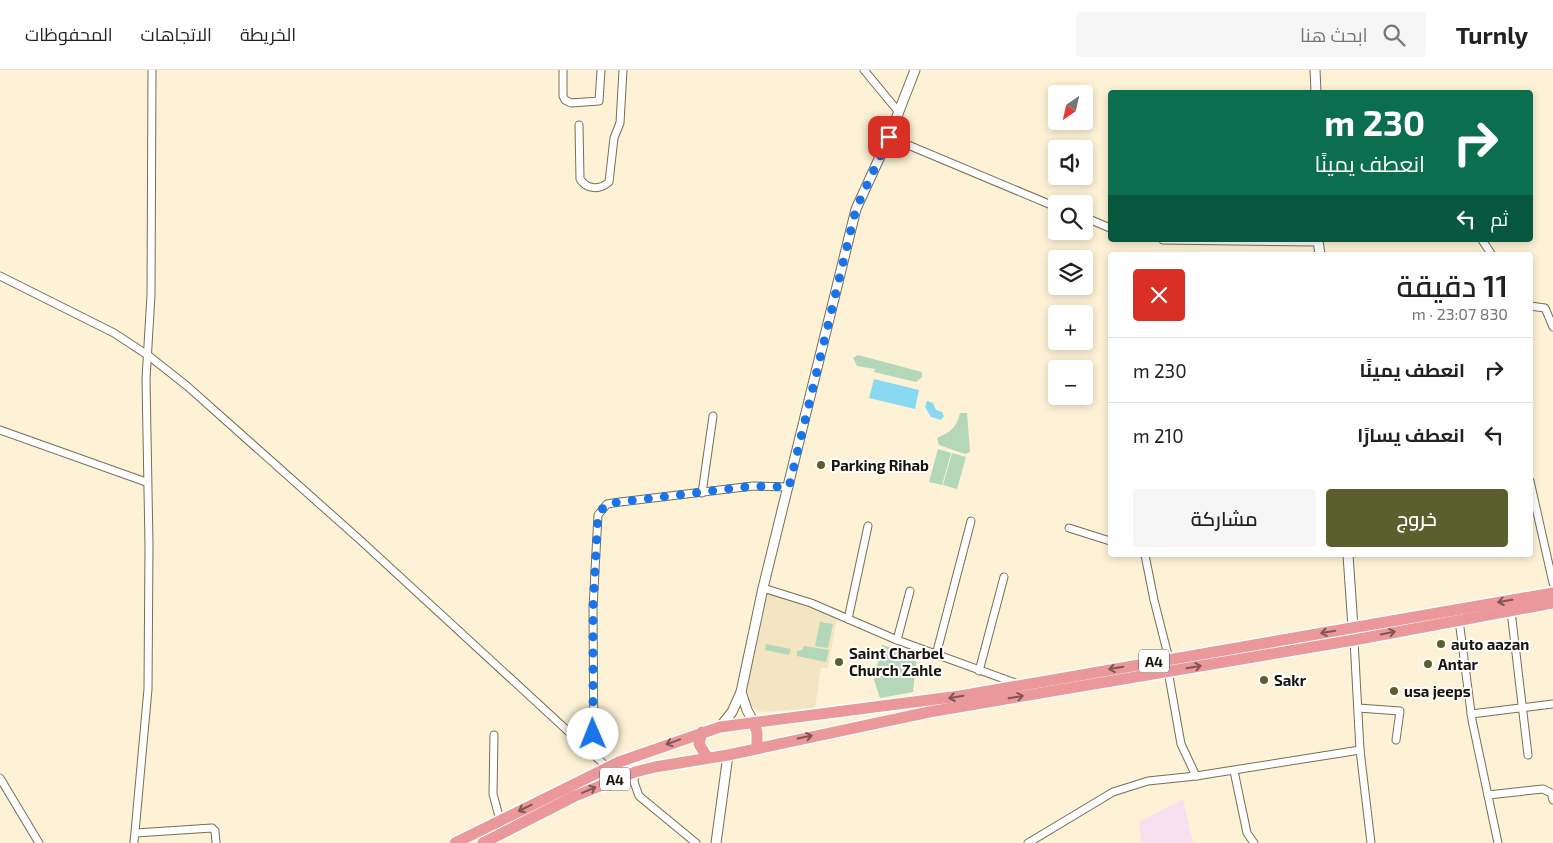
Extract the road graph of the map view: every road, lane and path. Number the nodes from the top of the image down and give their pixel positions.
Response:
1 (152, 70) edge
2 (563, 70) edge
3 (601, 70) edge
4 (623, 70) edge
5 (864, 70) edge
6 (915, 70) edge
7 (1315, 70) edge
8 (1316, 90) edge
9 (898, 111) junction
10 (579, 125) dead end
11 (889, 137) junction
12 (1048, 204) edge
13 (1093, 221) edge
14 (1108, 227) edge
15 (0, 276) edge
16 (1533, 306) edge
17 (1553, 327) edge
18 (149, 356) junction
19 (713, 416) dead end
20 (0, 430) edge
21 (146, 482) junction
22 (789, 487) junction
23 (702, 493) junction
24 (1533, 494) edge
25 (971, 521) dead end
26 (868, 526) dead end
27 (1069, 528) dead end
28 (1108, 540) edge
29 (1146, 557) edge
30 (1348, 557) edge
31 (1004, 576) dead end
32 (1553, 583) edge
33 (763, 588) junction
34 (910, 591) dead end
35 (1553, 593) edge
36 (1553, 603) edge
37 (1511, 611) junction
38 (848, 619) junction
39 (1459, 620) junction
40 (1353, 627) junction
41 (897, 640) junction
42 (1354, 640) junction
43 (936, 655) junction
44 (1169, 658) junction
45 (979, 671) junction
46 (1168, 671) junction
47 (1021, 685) junction
48 (741, 692) junction
49 (1553, 704) edge
50 (1523, 707) junction
51 (1358, 708) junction
52 (1471, 714) junction
53 (754, 723) junction
54 (720, 727) junction
55 (702, 732) junction
56 (494, 734) dead end
57 (1396, 740) dead end
58 (758, 748) junction
59 (1360, 750) junction
60 (594, 753) junction
61 (728, 755) junction
62 (1528, 755) dead end
63 (707, 757) junction
64 (607, 767) junction
65 (1234, 771) junction
66 (635, 772) junction
67 (1196, 776) junction
68 (0, 778) edge
69 (1488, 795) junction
70 (1553, 800) edge
71 (500, 820) junction
72 (136, 833) junction
73 (39, 843) edge
74 (134, 843) edge
75 (216, 843) edge
76 (455, 843) edge
77 (483, 843) edge
78 (696, 843) edge
79 (716, 843) edge
80 (1028, 843) edge
81 (1254, 843) edge
82 (1371, 843) edge
83 (1498, 843) edge

1 - 18 street
2 - 3 street
4 - 10 street
5 - 9 street
6 - 9 street
7 - 8 street
9 - 11 street
11 - 12 street
11 - 22 street
13 - 14 street
15 - 18 street
16 - 17 street
18 - 21 street
18 - 60 street
19 - 23 street
20 - 21 street
21 - 72 street
22 - 23 street
22 - 33 street
23 - 60 street
24 - 32 street
25 - 43 street
26 - 38 street
27 - 28 street
29 - 44 street
30 - 40 street
31 - 45 street
33 - 38 street
33 - 48 street
34 - 41 street
35 -> 40 highway, A4
36 - 37 highway, A4
37 - 39 highway, A4
37 - 50 street
38 - 41 street
42 -> 39 highway, A4
39 - 52 street
40 -> 44 highway, A4
41 - 43 street
46 -> 42 highway, A4
42 - 51 street
43 - 45 street
44 -> 47 highway, A4
45 - 47 street
58 -> 46 highway, A4
46 - 67 street
47 -> 53 highway, A4
48 - 53 street
48 - 54 street
49 - 50 street
50 - 52 street
50 - 62 street
51 - 57 street
51 - 59 street
52 - 69 street
53 - 54 highway, A4
53 - 58 highway
54 - 55 highway, A4
55 - 63 highway
55 -> 64 highway, A4
56 - 71 street
58 - 61 highway, A4
59 - 65 street
59 - 82 street
60 - 64 street
61 - 63 highway, A4
61 - 79 street
63 - 66 highway, A4
64 -> 71 highway, A4
65 - 67 street
65 - 81 street
77 -> 66 highway, A4
66 - 78 street
67 - 80 street
68 - 73 street
69 - 70 street
69 - 83 street
71 - 76 highway, A4
72 - 74 street
72 - 75 street

